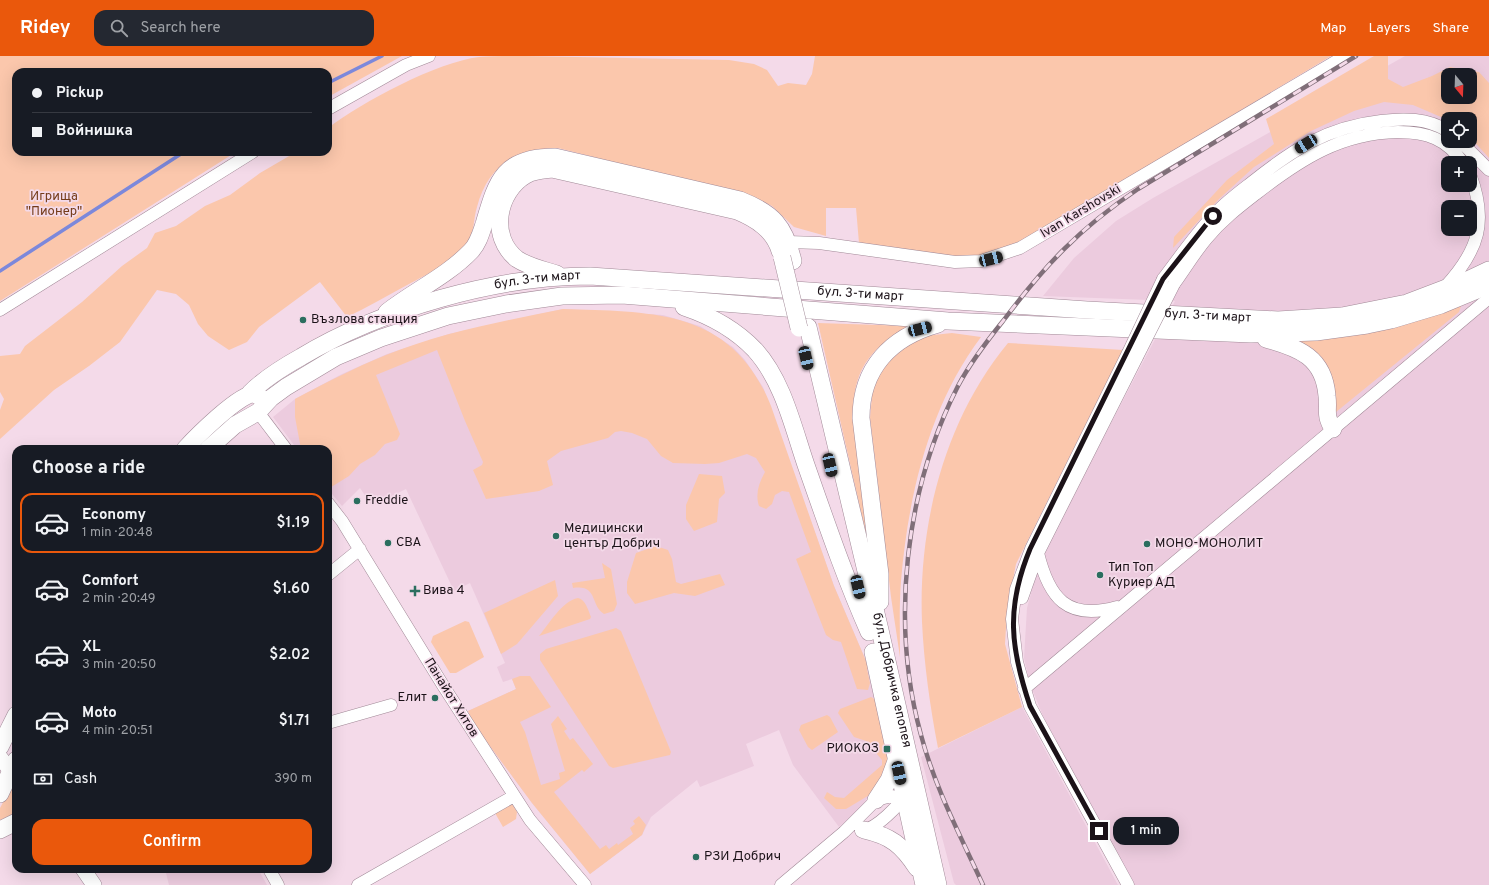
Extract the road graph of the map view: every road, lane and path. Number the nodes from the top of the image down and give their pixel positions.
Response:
1 (429, 56) edge
2 (1345, 56) edge
3 (332, 107) edge
4 (1441, 127) edge
5 (1467, 148) edge
6 (248, 156) edge
7 (1456, 156) edge
8 (1489, 170) edge
9 (1477, 192) edge
10 (785, 251) junction
11 (1489, 270) edge
12 (563, 276) junction
13 (1169, 282) junction
14 (1489, 285) edge
15 (1442, 291) junction
16 (659, 298) junction
17 (1489, 298) edge
18 (0, 310) edge
19 (377, 319) junction
20 (948, 321) junction
21 (1251, 334) junction
22 (1133, 355) junction
23 (246, 396) junction
24 (258, 412) junction
25 (1333, 428) junction
26 (189, 445) edge
27 (213, 445) edge
28 (283, 445) edge
29 (332, 508) edge
30 (360, 549) junction
31 (1038, 553) junction
32 (332, 572) edge
33 (1122, 606) junction
34 (874, 631) junction
35 (1015, 642) junction
36 (1024, 689) junction
37 (391, 705) dead end
38 (12, 723) edge
39 (332, 723) edge
40 (0, 747) edge
41 (0, 757) edge
42 (896, 761) junction
43 (12, 768) edge
44 (12, 773) edge
45 (0, 794) edge
46 (514, 796) junction
47 (876, 800) junction
48 (911, 801) junction
49 (12, 824) edge
50 (0, 830) edge
51 (864, 830) junction
52 (844, 832) junction
53 (86, 873) edge
54 (270, 873) edge
55 (922, 880) edge
56 (94, 885) edge
57 (278, 885) edge
58 (358, 885) edge
59 (585, 885) edge
60 (781, 885) edge
61 (938, 885) edge
62 (1128, 885) edge

1 - 3 street
2 - 10 street, Ivan Karshovski
4 - 13 street
5 - 8 street
6 - 18 street
7 - 13 street
9 - 15 street
10 - 12 main road
10 - 19 main road
10 - 34 main road, бул. Добричка епопея, bridge
11 - 15 main road, бул. 3-ти март
12 - 15 main road, бул. 3-ти март
12 - 19 main road, бул. 3-ти март
13 - 22 street, bridge
14 - 21 main road, бул. 3-ти март
16 - 20 main road, бул. 3-ти март
16 - 24 main road, бул. 3-ти март
16 - 34 main road
17 - 25 street
19 - 23 main road, бул. 3-ти март
20 - 21 main road, бул. 3-ти март
20 - 34 main road
21 - 25 main road
22 - 31 street
22 - 35 street
23 - 24 main road
23 - 26 main road, бул. 3-ти март
24 - 27 main road, бул. 3-ти март
24 - 28 street
25 - 33 street
29 - 30 street, Панайот Хитов
30 - 32 street
30 - 46 street, Панайот Хитов
31 - 33 street
31 - 35 street
33 - 36 street
34 - 42 main road, бул. Добричка епопея
34 - 48 main road, бул. Добричка епопея
35 - 36 street
36 - 62 street
37 - 39 street
38 - 40 main road
41 - 43 street
42 - 47 main road
42 - 48 main road, бул. Добричка епопея
44 - 45 main road
46 - 58 street
46 - 59 street, Панайот Хитов
47 - 48 street
47 - 52 street
48 - 51 street
48 - 55 main road, бул. Добричка епопея
48 - 61 main road, бул. Добричка епопея
49 - 50 main road
51 - 52 street
51 - 55 main road
52 - 60 street
53 - 56 street
54 - 57 street

